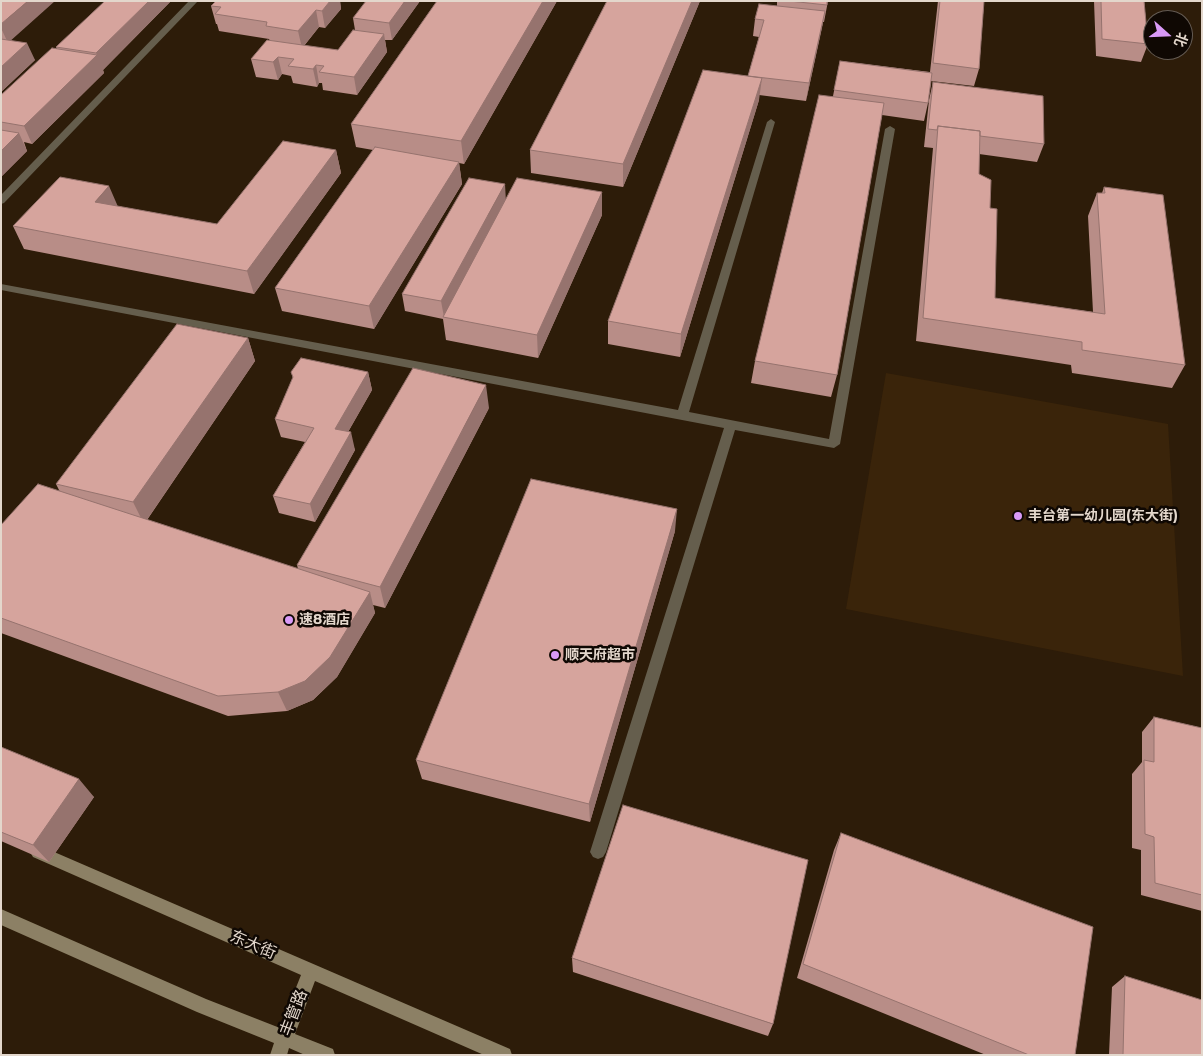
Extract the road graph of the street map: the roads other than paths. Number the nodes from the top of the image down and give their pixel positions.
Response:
1 (194, 1) edge
2 (771, 122) dead end
3 (890, 129) dead end
4 (1, 201) edge
5 (1, 287) edge
6 (682, 415) junction
7 (731, 424) junction
8 (20, 844) edge
9 (598, 852) dead end
10 (1, 917) edge
11 (311, 970) junction
12 (285, 1038) junction
13 (278, 1055) edge
14 (327, 1055) edge
15 (504, 1055) edge

1 - 4 street
2 - 6 street
3 - 7 street
5 - 6 street
6 - 7 street
7 - 9 street
8 - 11 main road, 东大街
10 - 12 main road
11 - 12 main road, 丰管路
11 - 15 main road, 东大街
12 - 13 main road, 丰管路
12 - 14 main road

